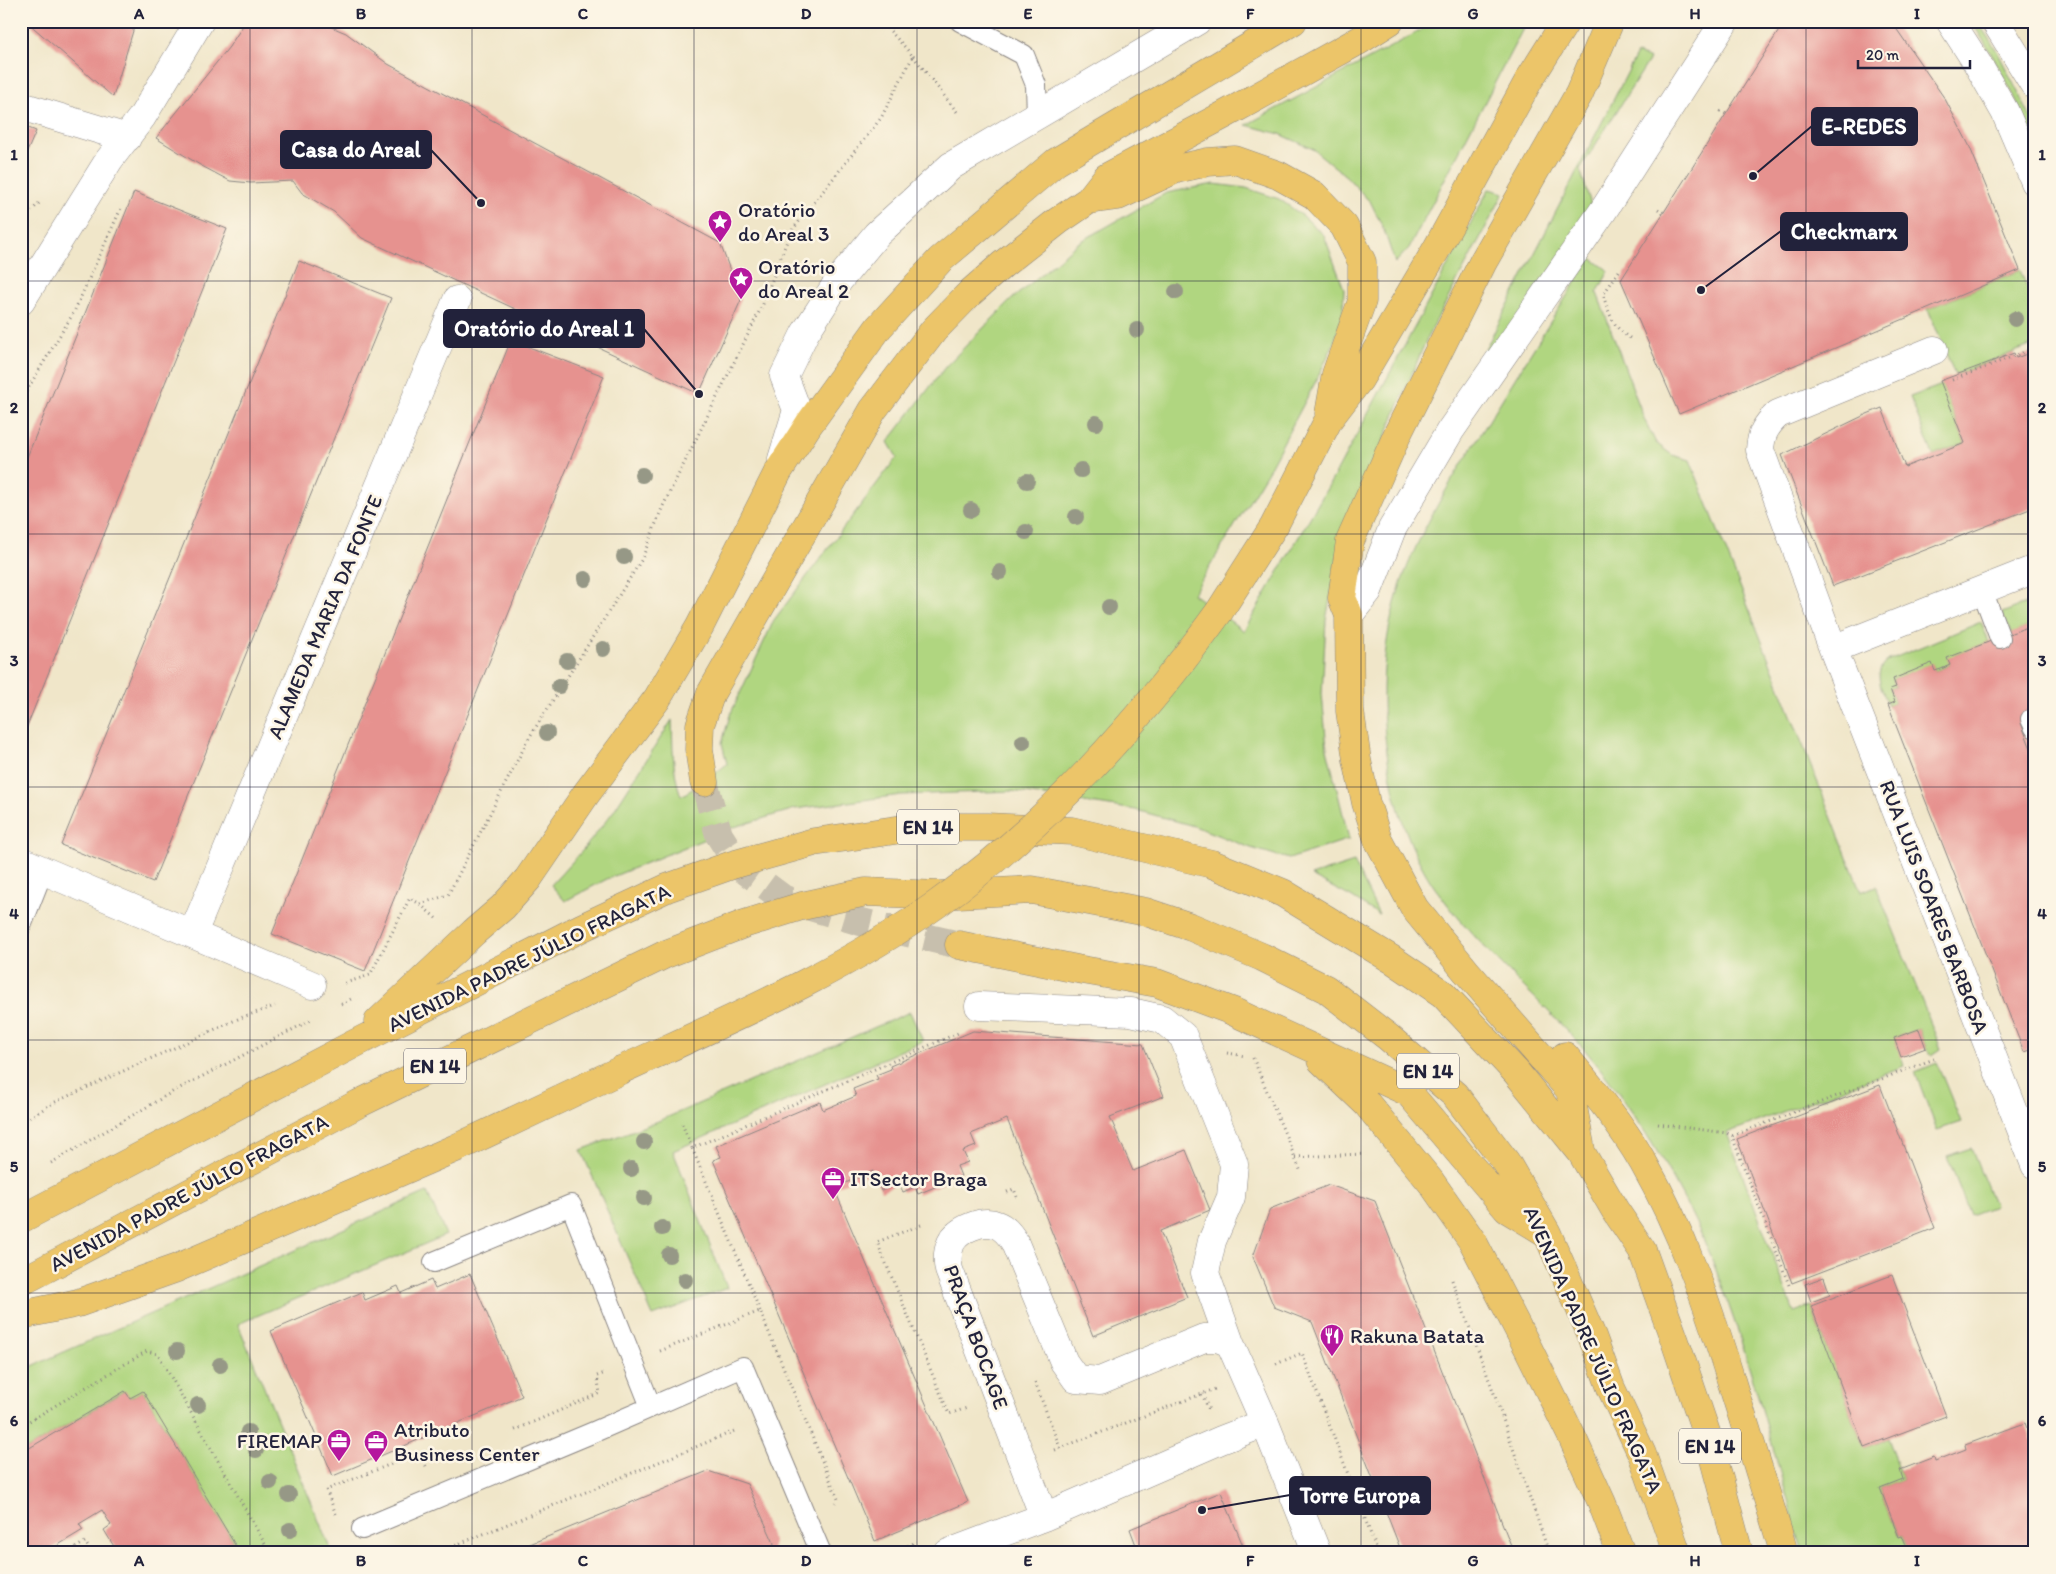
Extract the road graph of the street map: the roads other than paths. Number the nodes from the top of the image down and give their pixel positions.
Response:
1 (960, 21) edge
2 (1196, 21) edge
3 (1293, 21) edge
4 (1390, 21) edge
5 (1566, 21) edge
6 (1610, 21) edge
7 (1725, 21) edge
8 (1950, 21) edge
9 (1995, 21) edge
10 (194, 27) edge
11 (2035, 86) edge
12 (21, 106) edge
13 (1037, 116) junction
14 (127, 138) junction
15 (2035, 182) edge
16 (1089, 200) junction
17 (457, 300) dead end
18 (21, 301) edge
19 (1934, 350) dead end
20 (1329, 419) junction
21 (778, 472) junction
22 (2035, 569) edge
23 (1982, 590) junction
24 (1349, 614) junction
25 (2000, 638) dead end
26 (1833, 649) junction
27 (704, 782) tunnel mouth
28 (32, 865) edge
29 (1415, 909) junction
30 (21, 926) edge
31 (192, 933) junction
32 (959, 945) tunnel mouth
33 (312, 984) dead end
34 (979, 1006) dead end
35 (1301, 1043) junction
36 (354, 1044) junction
37 (1581, 1152) junction
38 (2035, 1165) edge
39 (21, 1219) edge
40 (1547, 1233) junction
41 (434, 1262) dead end
42 (21, 1282) edge
43 (21, 1315) edge
44 (1230, 1343) junction
45 (652, 1407) junction
46 (1265, 1423) junction
47 (1044, 1517) junction
48 (362, 1529) dead end
49 (937, 1545) edge
50 (821, 1553) edge
51 (1317, 1553) edge
52 (1621, 1553) edge
53 (1677, 1553) edge
54 (1739, 1553) edge
55 (1784, 1553) edge

1 - 13 lane
2 - 13 street
3 - 21 highway
4 - 16 highway
5 - 20 highway
6 - 24 highway
7 - 24 street
8 - 15 street
9 - 11 street
10 - 14 street
12 - 14 street
13 - 21 street
14 - 18 street
16 - 20 highway
16 - 27 highway
17 - 31 street, ALAMEDA MARIA DA FONTE
19 - 26 street, RUA LUIS SOARES BARBOSA
20 - 43 highway, bridge
21 - 36 highway
22 - 23 street
23 - 25 lane
23 - 26 street
24 - 29 highway
26 - 38 street, RUA LUIS SOARES BARBOSA
28 - 30 lane
28 - 31 street
29 - 37 highway
29 - 55 highway
31 - 33 street
32 - 35 highway
34 - 44 street
35 - 40 highway
35 - 52 highway
36 - 37 highway, AVENIDA PADRE JÚLIO FRAGATA / EN 14
36 - 39 highway, AVENIDA PADRE JÚLIO FRAGATA / EN 14
37 - 54 highway, AVENIDA PADRE JÚLIO FRAGATA / EN 14
40 - 42 highway, AVENIDA PADRE JÚLIO FRAGATA / EN 14
40 - 53 highway, AVENIDA PADRE JÚLIO FRAGATA / EN 14
41 - 45 lane
44 - 46 street
44 - 47 street, PRAÇA BOCAGE
45 - 48 lane
45 - 50 lane
46 - 47 street
46 - 51 street
47 - 49 street

